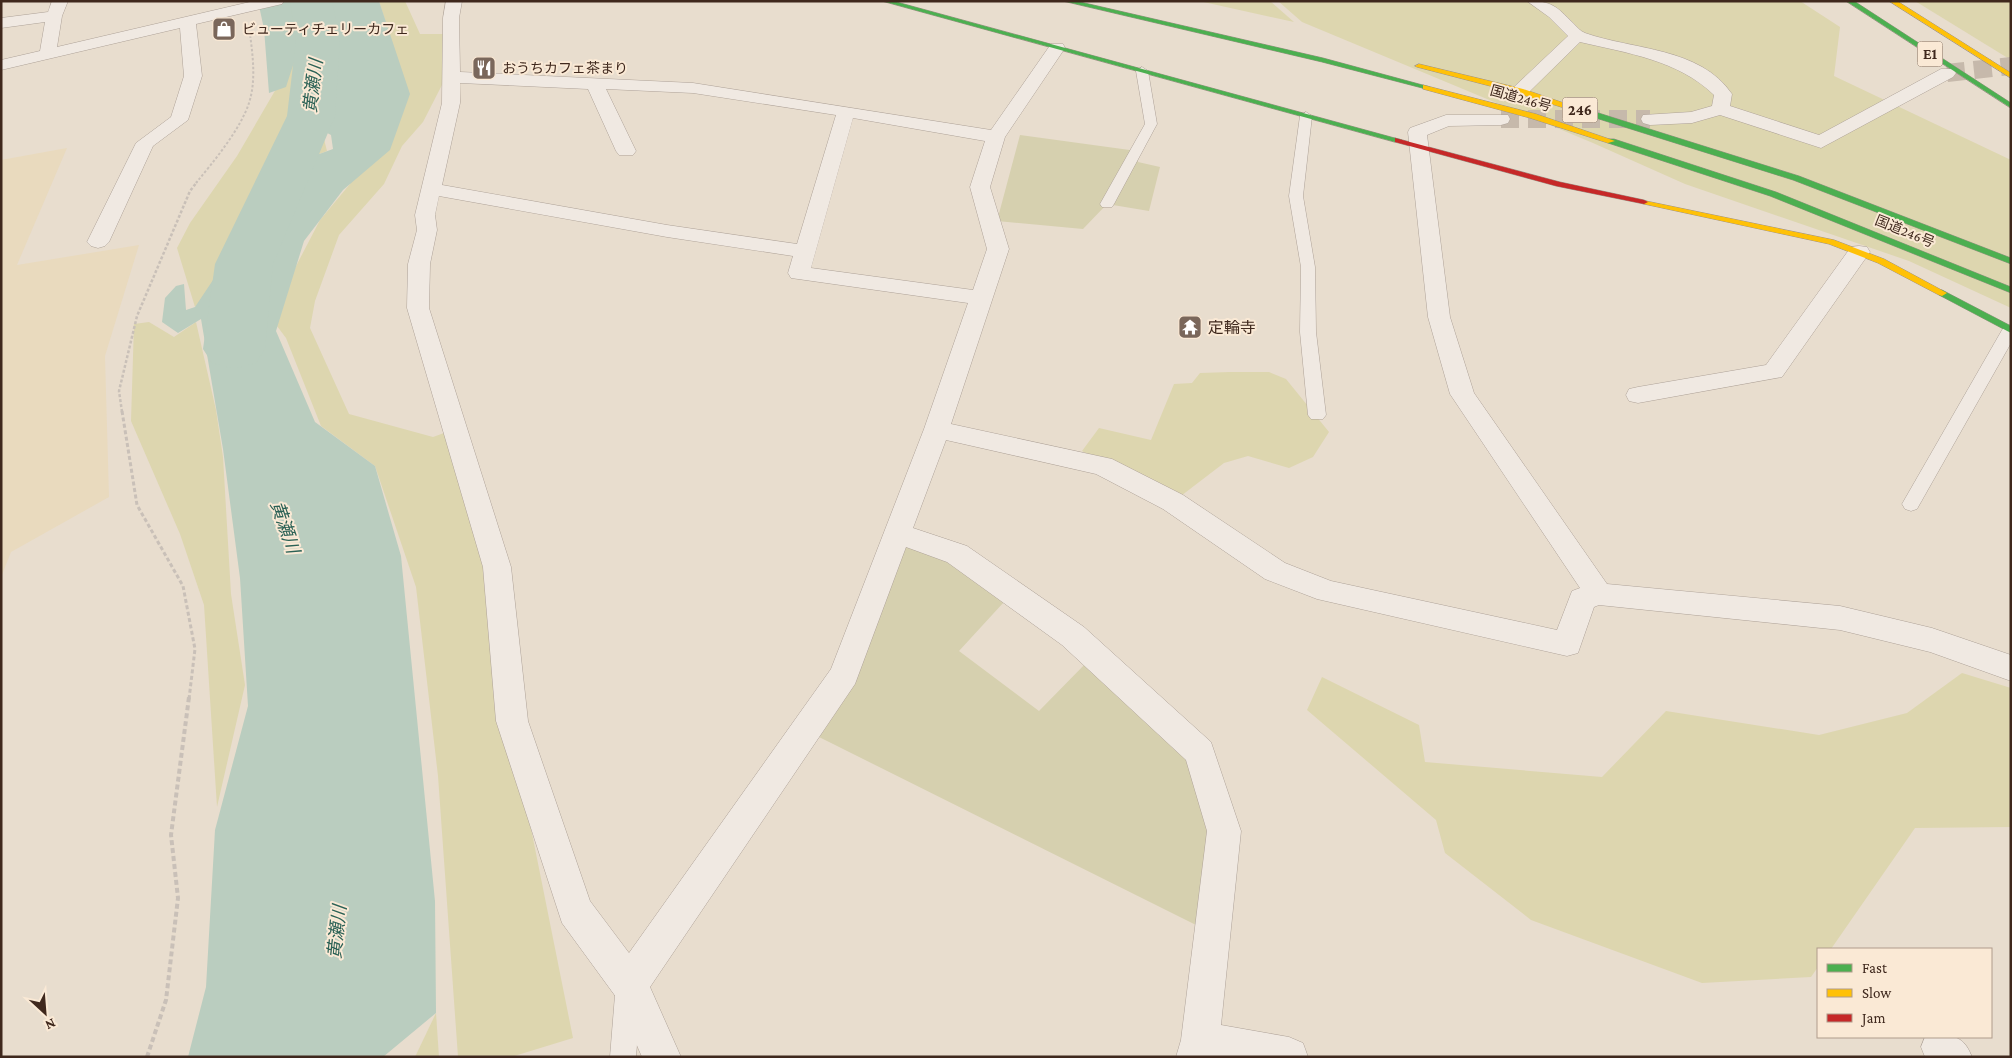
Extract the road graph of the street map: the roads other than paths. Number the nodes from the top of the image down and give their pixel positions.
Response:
1 (276, 1) edge
2 (454, 1) edge
3 (885, 1) edge
4 (1066, 1) edge
5 (1535, 1) edge
6 (1849, 1) edge
7 (1892, 1) edge
8 (57, 9) edge
9 (188, 20) junction
10 (1, 23) edge
11 (1577, 36) junction
12 (1057, 48) junction
13 (48, 53) junction
14 (1403, 62) dead end
15 (1, 65) edge
16 (1142, 71) junction
17 (1947, 73) tunnel mouth
18 (2011, 76) edge
19 (450, 77) junction
20 (594, 84) junction
21 (1520, 91) junction
22 (2011, 106) edge
23 (1720, 109) junction
24 (846, 111) junction
25 (1306, 116) junction
26 (1502, 119) tunnel mouth
27 (1650, 119) tunnel mouth
28 (996, 138) junction
29 (1419, 147) junction
30 (626, 151) dead end
31 (432, 190) junction
32 (1107, 204) dead end
33 (98, 242) dead end
34 (806, 252) junction
35 (1859, 252) junction
36 (2011, 260) edge
37 (2011, 290) edge
38 (981, 298) junction
39 (2010, 330) edge
40 (1638, 396) dead end
41 (1317, 415) dead end
42 (937, 430) junction
43 (1911, 504) dead end
44 (898, 533) junction
45 (1599, 594) junction
46 (2011, 668) edge
47 (629, 984) junction
48 (1198, 1048) edge
49 (623, 1057) edge
50 (662, 1057) edge
51 (1289, 1057) edge

1 - 9 street
2 - 19 street
3 - 12 main road
4 - 37 main road, 国道246号 / 246
5 - 11 street
6 - 22 main road, E1
7 - 18 main road, E1
8 - 10 street
8 - 13 street
9 - 13 street
9 - 33 street
11 - 21 street
11 - 23 street
12 - 16 main road
12 - 28 street
13 - 15 street
14 - 21 main road, 国道246号 / 246
16 - 25 main road
16 - 32 lane
17 - 23 street
19 - 20 street
19 - 31 street
20 - 24 street
20 - 30 street
21 - 36 main road, 国道246号 / 246
23 - 27 street
24 - 28 street
24 - 34 street
25 - 29 main road
25 - 41 lane
26 - 29 street
28 - 38 street
29 - 35 main road
29 - 45 street
31 - 34 street
31 - 47 street
34 - 38 street
35 - 39 main road
35 - 40 street
38 - 42 street
39 - 43 lane
42 - 44 street
42 - 45 street
44 - 47 street
44 - 48 street
45 - 46 street
47 - 49 lane
47 - 50 street
48 - 51 street

